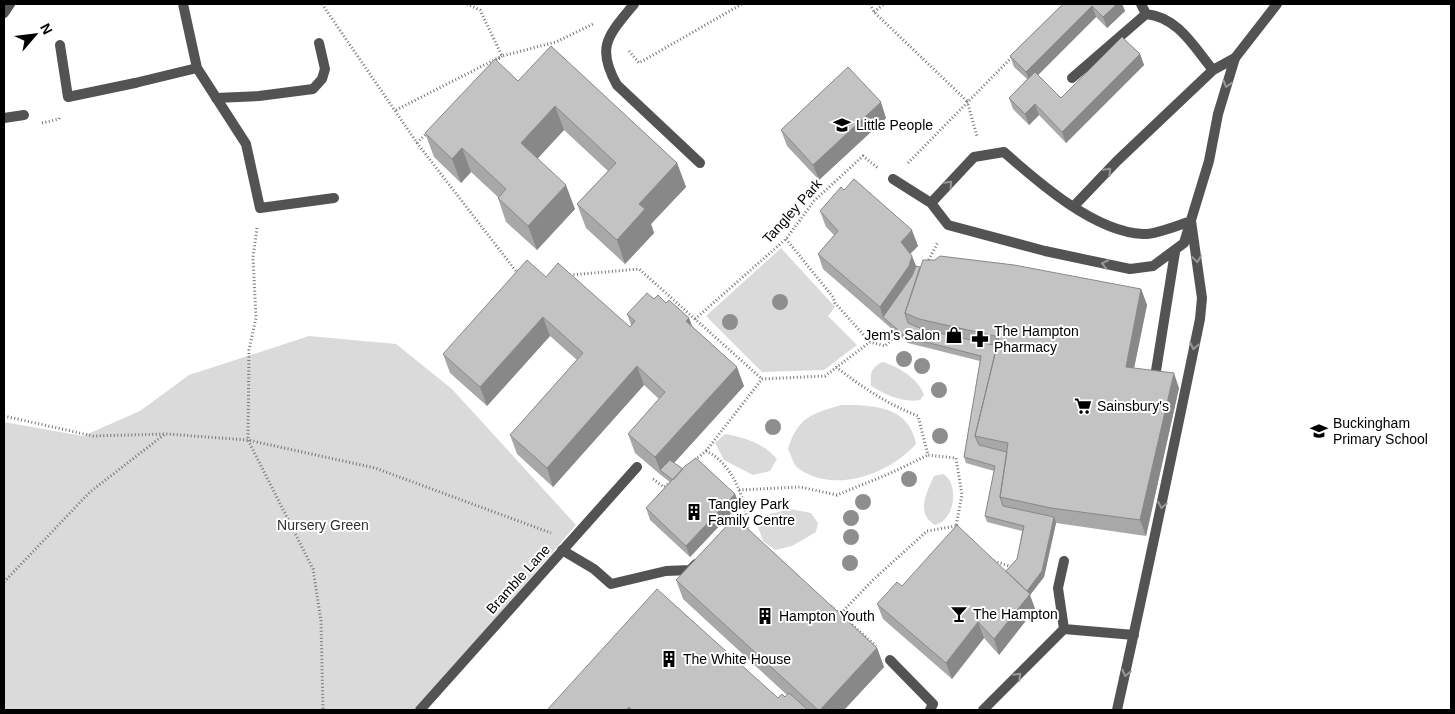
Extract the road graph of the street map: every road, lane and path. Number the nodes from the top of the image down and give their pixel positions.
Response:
1 (10, 4) edge
2 (182, 4) edge
3 (322, 4) edge
4 (467, 4) edge
5 (634, 4) edge
6 (742, 4) edge
7 (870, 4) edge
8 (884, 4) edge
9 (1277, 4) edge
10 (1144, 9) edge
11 (874, 12) junction
12 (4, 13) edge
13 (611, 32) junction
14 (319, 43) dead end
15 (60, 46) dead end
16 (1017, 52) edge
17 (502, 56) junction
18 (1235, 58) junction
19 (197, 68) junction
20 (488, 69) edge
21 (1213, 70) junction
22 (1072, 78) dead end
23 (68, 96) junction
24 (216, 98) junction
25 (967, 100) junction
26 (396, 110) junction
27 (24, 114) joint
28 (4, 118) edge
29 (430, 130) edge
30 (417, 143) junction
31 (983, 156) junction
32 (700, 163) dead end
33 (893, 179) junction
34 (334, 198) dead end
35 (932, 203) junction
36 (1074, 206) junction
37 (260, 208) junction
38 (1191, 221) junction
39 (948, 225) junction
40 (786, 239) junction
41 (1174, 252) junction
42 (927, 264) edge
43 (527, 276) edge
44 (560, 276) edge
45 (695, 319) junction
46 (897, 334) edge
47 (870, 342) junction
48 (836, 367) junction
49 (1155, 377) edge
50 (762, 379) junction
51 (4, 416) edge
52 (166, 434) junction
53 (248, 440) junction
54 (706, 451) junction
55 (928, 455) junction
56 (694, 462) edge
57 (637, 467) edge
58 (739, 490) junction
59 (956, 526) junction
60 (748, 532) junction
61 (962, 532) edge
62 (741, 533) edge
63 (755, 538) edge
64 (571, 540) junction
65 (562, 550) junction
66 (987, 555) edge
67 (703, 556) edge
68 (1064, 561) dead end
69 (1015, 568) edge
70 (4, 582) edge
71 (824, 600) edge
72 (841, 613) junction
73 (1064, 629) junction
74 (1134, 635) junction
75 (890, 660) joint
76 (323, 710) edge
77 (420, 710) edge
78 (930, 710) edge
79 (983, 710) edge
80 (1117, 710) edge

1 - 12 street
2 - 19 street
3 - 26 path
4 - 17 path
5 - 13 street
6 - 13 path
7 - 11 path
8 - 11 path
9 - 18 street
10 - 21 street
10 - 22 street
11 - 25 path
13 - 17 path
13 - 32 street
14 - 24 street
15 - 23 street
16 - 25 path
17 - 20 path
17 - 26 path
18 - 21 street
18 -> 38 street
19 - 23 street
19 - 24 street
36 -> 21 street
23 - 27 path
24 - 37 street
25 - 31 path
25 - 33 path
26 - 30 path
27 - 28 street
29 - 30 path
30 - 43 path
35 -> 31 street
31 - 36 street
33 - 35 street
33 - 40 path, Tangley Park
34 - 37 street
35 - 39 street
36 - 38 street
37 - 53 path
38 - 41 street
38 -> 74 street
41 -> 39 street
39 - 42 path
40 - 45 path, Tangley Park
40 - 47 path
41 - 49 street
44 - 45 path
45 - 50 path
46 - 47 path
47 - 48 path
48 - 50 path
48 - 55 path
50 - 54 path
51 - 52 path
52 - 53 path
52 - 70 path
53 - 64 path
53 - 76 path
54 - 56 path
54 - 58 path
55 - 58 path
55 - 59 path
57 - 64 street, Bramble Lane
58 - 60 path
59 - 61 path
59 - 72 path
60 - 62 path
60 - 63 path
64 - 65 street, Bramble Lane
65 - 67 street
65 - 77 street, Bramble Lane
66 - 69 path
68 - 73 street
71 - 72 path
72 - 75 path
73 - 74 street
79 -> 73 street
74 -> 80 street
75 - 78 street

